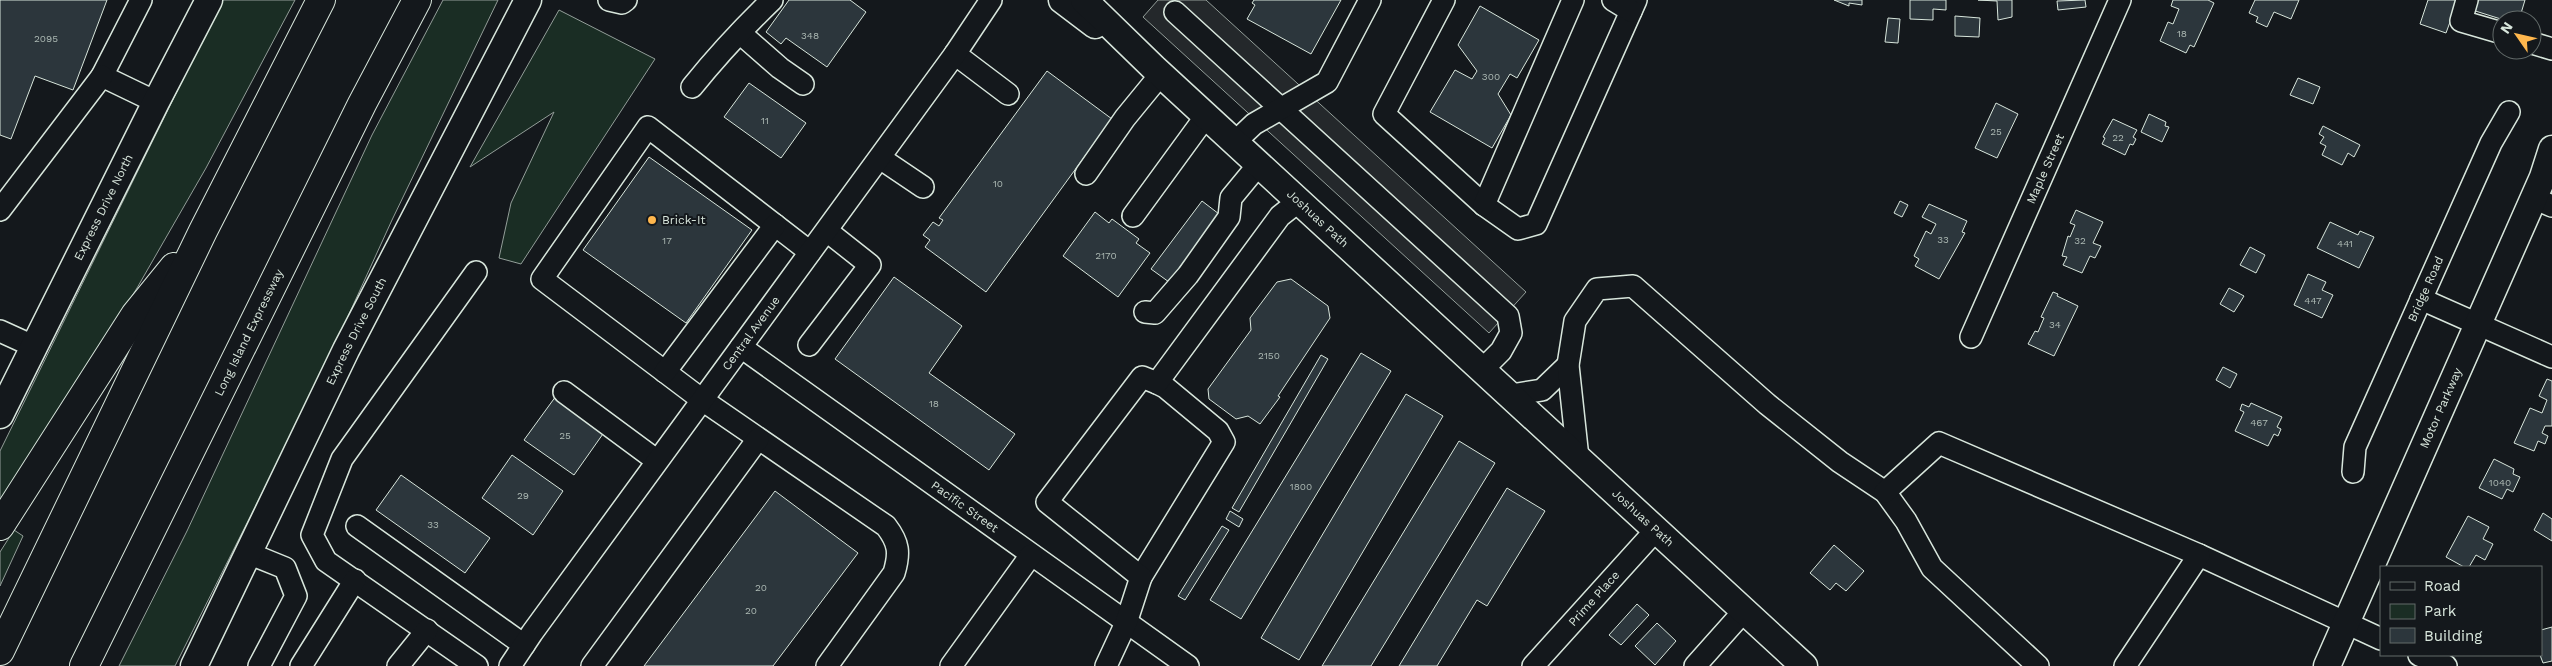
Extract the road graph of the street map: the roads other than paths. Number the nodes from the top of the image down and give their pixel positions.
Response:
1 (141, 0) edge
2 (209, 0) edge
3 (321, 0) edge
4 (417, 0) edge
5 (528, 0) edge
6 (609, 0) edge
7 (626, 0) edge
8 (772, 0) edge
9 (991, 0) edge
10 (1062, 0) edge
11 (1370, 0) edge
12 (1444, 0) edge
13 (1573, 0) edge
14 (1613, 0) edge
15 (2120, 0) edge
16 (2467, 0) edge
17 (1091, 4) edge
18 (1634, 6) edge
19 (1175, 12) dead end
20 (2492, 31) edge
21 (740, 33) junction
22 (955, 54) junction
23 (1157, 71) junction
24 (102, 76) junction
25 (803, 84) dead end
26 (692, 87) dead end
27 (1008, 94) dead end
28 (156, 102) junction
29 (1282, 108) junction
30 (2509, 112) dead end
31 (1206, 116) junction
32 (1235, 142) junction
33 (2552, 149) edge
34 (880, 158) junction
35 (1258, 164) junction
36 (1086, 174) dead end
37 (923, 187) dead end
38 (1299, 201) junction
39 (2542, 202) edge
40 (1484, 205) junction
41 (0, 210) edge
42 (1133, 216) dead end
43 (774, 225) junction
44 (203, 231) junction
45 (826, 231) junction
46 (810, 252) junction
47 (476, 272) dead end
48 (2421, 299) junction
49 (1144, 312) dead end
50 (2476, 326) junction
51 (0, 331) edge
52 (1971, 336) dead end
53 (809, 345) dead end
54 (33, 346) junction
55 (741, 347) junction
56 (2552, 357) edge
57 (1568, 365) junction
58 (1483, 369) junction
59 (665, 372) junction
60 (18, 377) junction
61 (1157, 383) junction
62 (564, 392) dead end
63 (1511, 395) junction
64 (701, 400) junction
65 (0, 403) edge
66 (0, 415) edge
67 (758, 439) junction
68 (1578, 458) junction
69 (656, 460) junction
70 (2353, 472) dead end
71 (1884, 492) junction
72 (0, 526) edge
73 (357, 526) dead end
74 (1656, 531) junction
75 (248, 553) junction
76 (1031, 554) junction
77 (2199, 555) junction
78 (1141, 577) junction
79 (356, 580) junction
80 (1744, 611) junction
81 (1126, 623) junction
82 (2345, 623) junction
83 (427, 630) junction
84 (2380, 639) edge
85 (524, 645) junction
86 (0, 651) edge
87 (2421, 656) edge
88 (463, 662) edge
89 (1178, 663) edge
90 (84, 666) edge
91 (194, 666) edge
92 (260, 666) edge
93 (301, 666) edge
94 (398, 666) edge
95 (510, 666) edge
96 (592, 666) edge
97 (826, 666) edge
98 (951, 666) edge
99 (1106, 666) edge
100 (1533, 666) edge
101 (1695, 666) edge
102 (1804, 666) edge
103 (2038, 666) edge
104 (2124, 666) edge
105 (2327, 666) edge
106 (2446, 666) edge

1 - 24 street
2 - 28 main road, Express Drive North
3 - 44 highway
4 - 90 highway, Long Island Expressway
5 - 75 main road, Express Drive South
6 - 7 street
8 - 21 street
9 - 22 street, Central Avenue
10 - 23 main road, Joshuas Path
11 - 29 street
12 - 40 street
13 - 40 street
14 - 18 street
15 - 52 street, Maple Street
16 - 20 street
17 - 23 main road, Joshuas Path
18 - 40 street
19 - 29 street
21 - 25 street
21 - 26 street
22 - 27 street
22 - 34 street, Central Avenue
23 - 31 main road, Joshuas Path
23 - 36 street
24 - 28 street
24 - 41 street
28 - 54 main road, Express Drive North
29 - 32 street
29 - 58 street
30 - 48 street, Bridge Road
31 - 32 main road, Joshuas Path
31 - 42 street
32 - 35 main road, Joshuas Path
33 - 39 main road, Motor Parkway
34 - 37 street
34 - 45 street, Central Avenue
35 - 38 main road, Joshuas Path
35 - 49 street
38 - 58 main road, Joshuas Path
38 - 61 street
39 - 50 main road, Motor Parkway
43 - 46 street
43 - 59 street
43 - 59 street
44 - 72 highway
44 - 86 highway
45 - 46 street, Central Avenue
45 - 53 street
46 - 55 street, Central Avenue
47 - 79 street
48 - 50 street
48 - 70 street, Bridge Road
50 - 56 street
50 - 82 main road, Motor Parkway
51 - 54 street
54 - 60 main road, Express Drive North
55 - 64 street, Central Avenue
55 - 76 street, Pacific Street
57 - 63 street
57 - 68 street
57 - 71 street
58 - 63 main road, Joshuas Path
59 - 64 street
60 - 65 street
60 - 66 main road, Express Drive North
61 - 78 street
61 - 78 street
62 - 69 street
63 - 68 main road, Joshuas Path
64 - 67 street
64 - 69 street, Central Avenue
67 - 96 street
67 - 97 street
68 - 74 main road, Joshuas Path
69 - 85 street, Central Avenue
71 - 77 street
71 - 103 street
73 - 85 street
74 - 80 main road, Joshuas Path
74 - 100 street, Prime Place
75 - 91 main road, Express Drive South
75 - 92 street
76 - 81 street, Pacific Street
76 - 98 street
77 - 82 street
77 - 104 street
78 - 81 street
79 - 83 street
79 - 93 street
80 - 101 street
80 - 102 main road, Joshuas Path
81 - 89 street, Pacific Street
81 - 99 street
82 - 84 street
82 - 105 main road, Motor Parkway
83 - 88 street
83 - 94 street
85 - 95 street, Central Avenue
87 - 106 street

